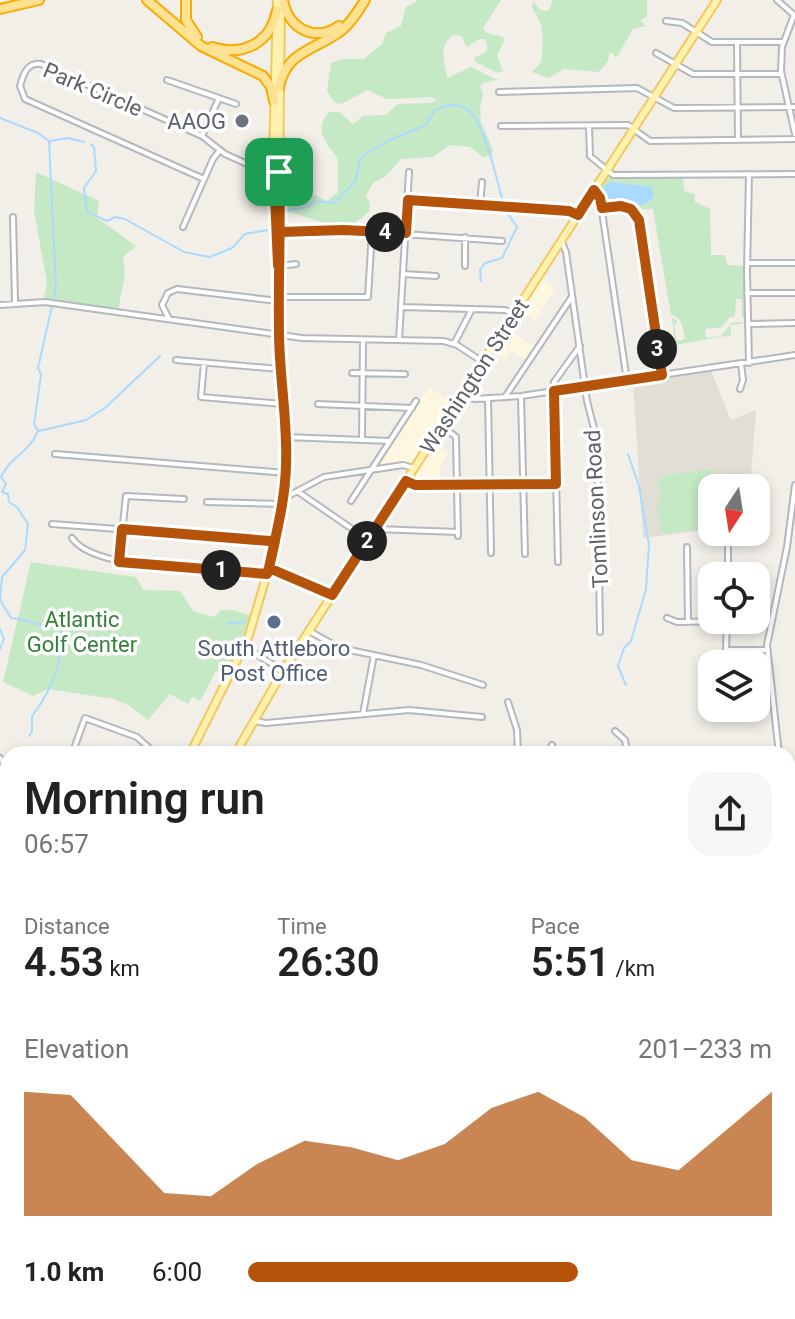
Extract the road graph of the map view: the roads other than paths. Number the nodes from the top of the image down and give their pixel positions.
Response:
1 (39, 0) edge
2 (147, 0) edge
3 (186, 0) edge
4 (280, 0) edge
5 (358, 0) edge
6 (365, 0) edge
7 (717, 0) edge
8 (777, 0) edge
9 (0, 9) edge
10 (277, 10) junction
11 (794, 15) edge
12 (666, 21) dead end
13 (696, 32) junction
14 (737, 42) junction
15 (784, 42) junction
16 (656, 53) dead end
17 (675, 64) junction
18 (781, 74) junction
19 (736, 75) junction
20 (167, 80) dead end
21 (279, 88) junction
22 (499, 92) dead end
23 (654, 97) junction
24 (219, 98) junction
25 (274, 101) junction
26 (236, 104) dead end
27 (737, 107) junction
28 (792, 108) edge
29 (589, 125) junction
30 (501, 126) dead end
31 (632, 131) junction
32 (202, 136) junction
33 (795, 137) edge
34 (738, 140) junction
35 (220, 150) junction
36 (607, 170) junction
37 (276, 172) junction
38 (409, 172) dead end
39 (749, 174) junction
40 (795, 174) edge
41 (204, 179) junction
42 (482, 182) dead end
43 (594, 190) junction
44 (408, 200) junction
45 (480, 205) junction
46 (602, 208) junction
47 (578, 215) junction
48 (13, 217) dead end
49 (183, 227) dead end
50 (372, 231) junction
51 (280, 232) junction
52 (406, 233) junction
53 (465, 237) junction
54 (502, 241) dead end
55 (561, 241) junction
56 (747, 263) junction
57 (795, 263) edge
58 (296, 264) dead end
59 (278, 265) junction
60 (465, 266) dead end
61 (403, 274) junction
62 (436, 276) dead end
63 (747, 293) junction
64 (795, 293) edge
65 (573, 296) junction
66 (278, 299) junction
67 (15, 302) junction
68 (0, 305) edge
69 (401, 307) junction
70 (472, 309) junction
71 (514, 314) junction
72 (171, 321) junction
73 (795, 323) edge
74 (748, 324) junction
75 (279, 335) junction
76 (363, 340) junction
77 (399, 340) junction
78 (454, 344) junction
79 (580, 346) junction
80 (795, 355) edge
81 (176, 360) dead end
82 (483, 362) junction
83 (204, 363) junction
84 (749, 363) junction
85 (741, 364) junction
86 (280, 369) junction
87 (352, 373) dead end
88 (363, 373) junction
89 (405, 374) dead end
90 (662, 375) junction
91 (627, 381) junction
92 (554, 382) dead end
93 (586, 387) junction
94 (740, 389) dead end
95 (554, 391) junction
96 (462, 394) junction
97 (521, 396) junction
98 (505, 397) junction
99 (488, 398) junction
100 (416, 401) dead end
101 (283, 404) junction
102 (318, 404) dead end
103 (363, 406) junction
104 (412, 408) junction
105 (442, 426) junction
106 (286, 437) junction
107 (362, 438) junction
108 (390, 441) junction
109 (55, 454) dead end
110 (414, 468) junction
111 (372, 470) junction
112 (286, 473) junction
113 (406, 481) junction
114 (523, 484) junction
115 (556, 484) junction
116 (490, 485) junction
117 (795, 485) edge
118 (457, 486) junction
119 (297, 491) junction
120 (284, 496) junction
121 (184, 499) dead end
122 (351, 501) dead end
123 (207, 502) dead end
124 (283, 504) junction
125 (793, 516) edge
126 (52, 524) dead end
127 (122, 529) junction
128 (375, 529) junction
129 (72, 538) dead end
130 (368, 540) junction
131 (275, 541) junction
132 (687, 547) dead end
133 (728, 547) dead end
134 (491, 553) dead end
135 (525, 554) dead end
136 (119, 562) junction
137 (558, 562) dead end
138 (728, 562) edge
139 (268, 571) junction
140 (332, 595) junction
141 (667, 618) dead end
142 (698, 621) edge
143 (688, 622) junction
144 (309, 631) junction
145 (600, 632) dead end
146 (245, 647) junction
147 (767, 650) edge
148 (374, 655) junction
149 (283, 671) junction
150 (770, 676) edge
151 (483, 685) dead end
152 (508, 702) dead end
153 (363, 714) junction
154 (482, 717) dead end
155 (254, 721) junction
156 (615, 731) dead end
157 (75, 746) edge
158 (146, 746) edge
159 (194, 746) edge
160 (240, 746) edge
161 (518, 746) edge
162 (626, 746) edge
163 (778, 746) edge

1 - 9 highway
2 - 25 highway
3 - 10 highway
4 - 5 highway
4 - 10 main road
4 - 21 main road
6 - 21 highway
7 - 13 main road, Washington Street
8 - 11 street
10 - 25 main road
11 - 15 street
12 - 13 street
13 - 14 street
13 - 17 main road, Washington Street
14 - 15 street
14 - 19 street
15 - 18 street
16 - 17 street
17 - 19 street
17 - 23 main road, Washington Street
18 - 19 street
18 - 28 street
19 - 27 street
20 - 24 street
21 - 37 main road
22 - 23 street
23 - 27 street
23 - 31 main road, Washington Street
24 - 26 street
24 - 32 street
25 - 37 main road
27 - 28 street
27 - 34 street
28 - 33 street
29 - 30 street
29 - 31 street
29 - 36 street
31 - 34 street
31 - 36 main road, Washington Street
32 - 35 street, Park Circle
32 - 41 street, Park Circle
33 - 34 street
35 - 37 street, Park Circle
35 - 41 street
36 - 39 street
36 - 43 main road, Washington Street
37 - 51 main road
37 - 59 main road
38 - 44 street
39 - 40 street
39 - 56 street
41 - 49 street
42 - 45 street
43 - 46 street
43 - 47 main road, Washington Street
44 - 45 street
44 - 52 street
45 - 47 street
46 - 90 street
46 - 91 street
47 - 55 main road, Washington Street
48 - 67 street
50 - 51 street
50 - 52 street
50 - 66 street
51 - 59 main road
52 - 53 street
52 - 61 street
53 - 54 street
53 - 60 street
55 - 65 street, Tomlinson Road
55 - 71 main road, Washington Street
56 - 57 street
56 - 63 street
58 - 59 street
59 - 66 main road
61 - 62 street
61 - 69 street
63 - 64 street
63 - 74 street
65 - 79 street, Tomlinson Road
65 - 98 street
66 - 72 street
66 - 75 main road
67 - 68 street
67 - 72 street
69 - 70 street
69 - 77 street
70 - 71 street
70 - 78 street
71 - 82 main road, Washington Street
72 - 75 street
73 - 74 street
74 - 84 street
75 - 76 street
75 - 86 main road
76 - 77 street
76 - 88 street
77 - 78 street
78 - 82 street
79 - 92 street
79 - 93 street, Tomlinson Road
80 - 84 street
81 - 83 street
82 - 96 main road, Washington Street
83 - 86 street
83 - 101 street
84 - 85 street
85 - 90 street
85 - 94 street
86 - 101 main road
87 - 88 street
88 - 89 street
88 - 103 street
90 - 91 street
91 - 93 street
93 - 95 street
93 - 145 street, Tomlinson Road
95 - 97 street
95 - 115 street
96 - 99 street
96 - 105 main road, Washington Street
97 - 98 street
97 - 114 street
98 - 99 street
99 - 116 street
100 - 104 street
101 - 106 main road
102 - 103 street
103 - 104 street
103 - 107 street
104 - 108 street
105 - 110 main road, Washington Street
105 - 118 street
106 - 107 street
106 - 112 main road
107 - 108 street
108 - 111 street
109 - 112 street
110 - 111 street
110 - 113 main road, Washington Street
111 - 119 street
111 - 122 street
112 - 120 main road
113 - 118 street
113 - 128 main road, Washington Street
114 - 115 street
114 - 116 street
114 - 135 street
115 - 137 street
116 - 118 street
116 - 134 street
117 - 125 street
118 - 128 street
119 - 120 street
119 - 130 street
120 - 124 main road
121 - 127 street
123 - 124 street
124 - 131 main road
125 - 147 street
126 - 127 street
127 - 131 street
127 - 136 street
128 - 130 main road, Washington Street
129 - 136 street
130 - 140 main road, Washington Street
131 - 139 main road
132 - 143 street
133 - 138 street
136 - 139 street
139 - 140 street
139 - 146 main road
140 - 144 main road, Washington Street
141 - 143 street
142 - 143 street
144 - 148 street
144 - 149 main road, Washington Street
146 - 149 street
146 - 159 main road
148 - 151 street
148 - 153 street
149 - 155 main road, Washington Street
150 - 163 street
152 - 161 street
153 - 154 street
153 - 155 street
155 - 160 main road, Washington Street
156 - 162 street
157 - 158 street

